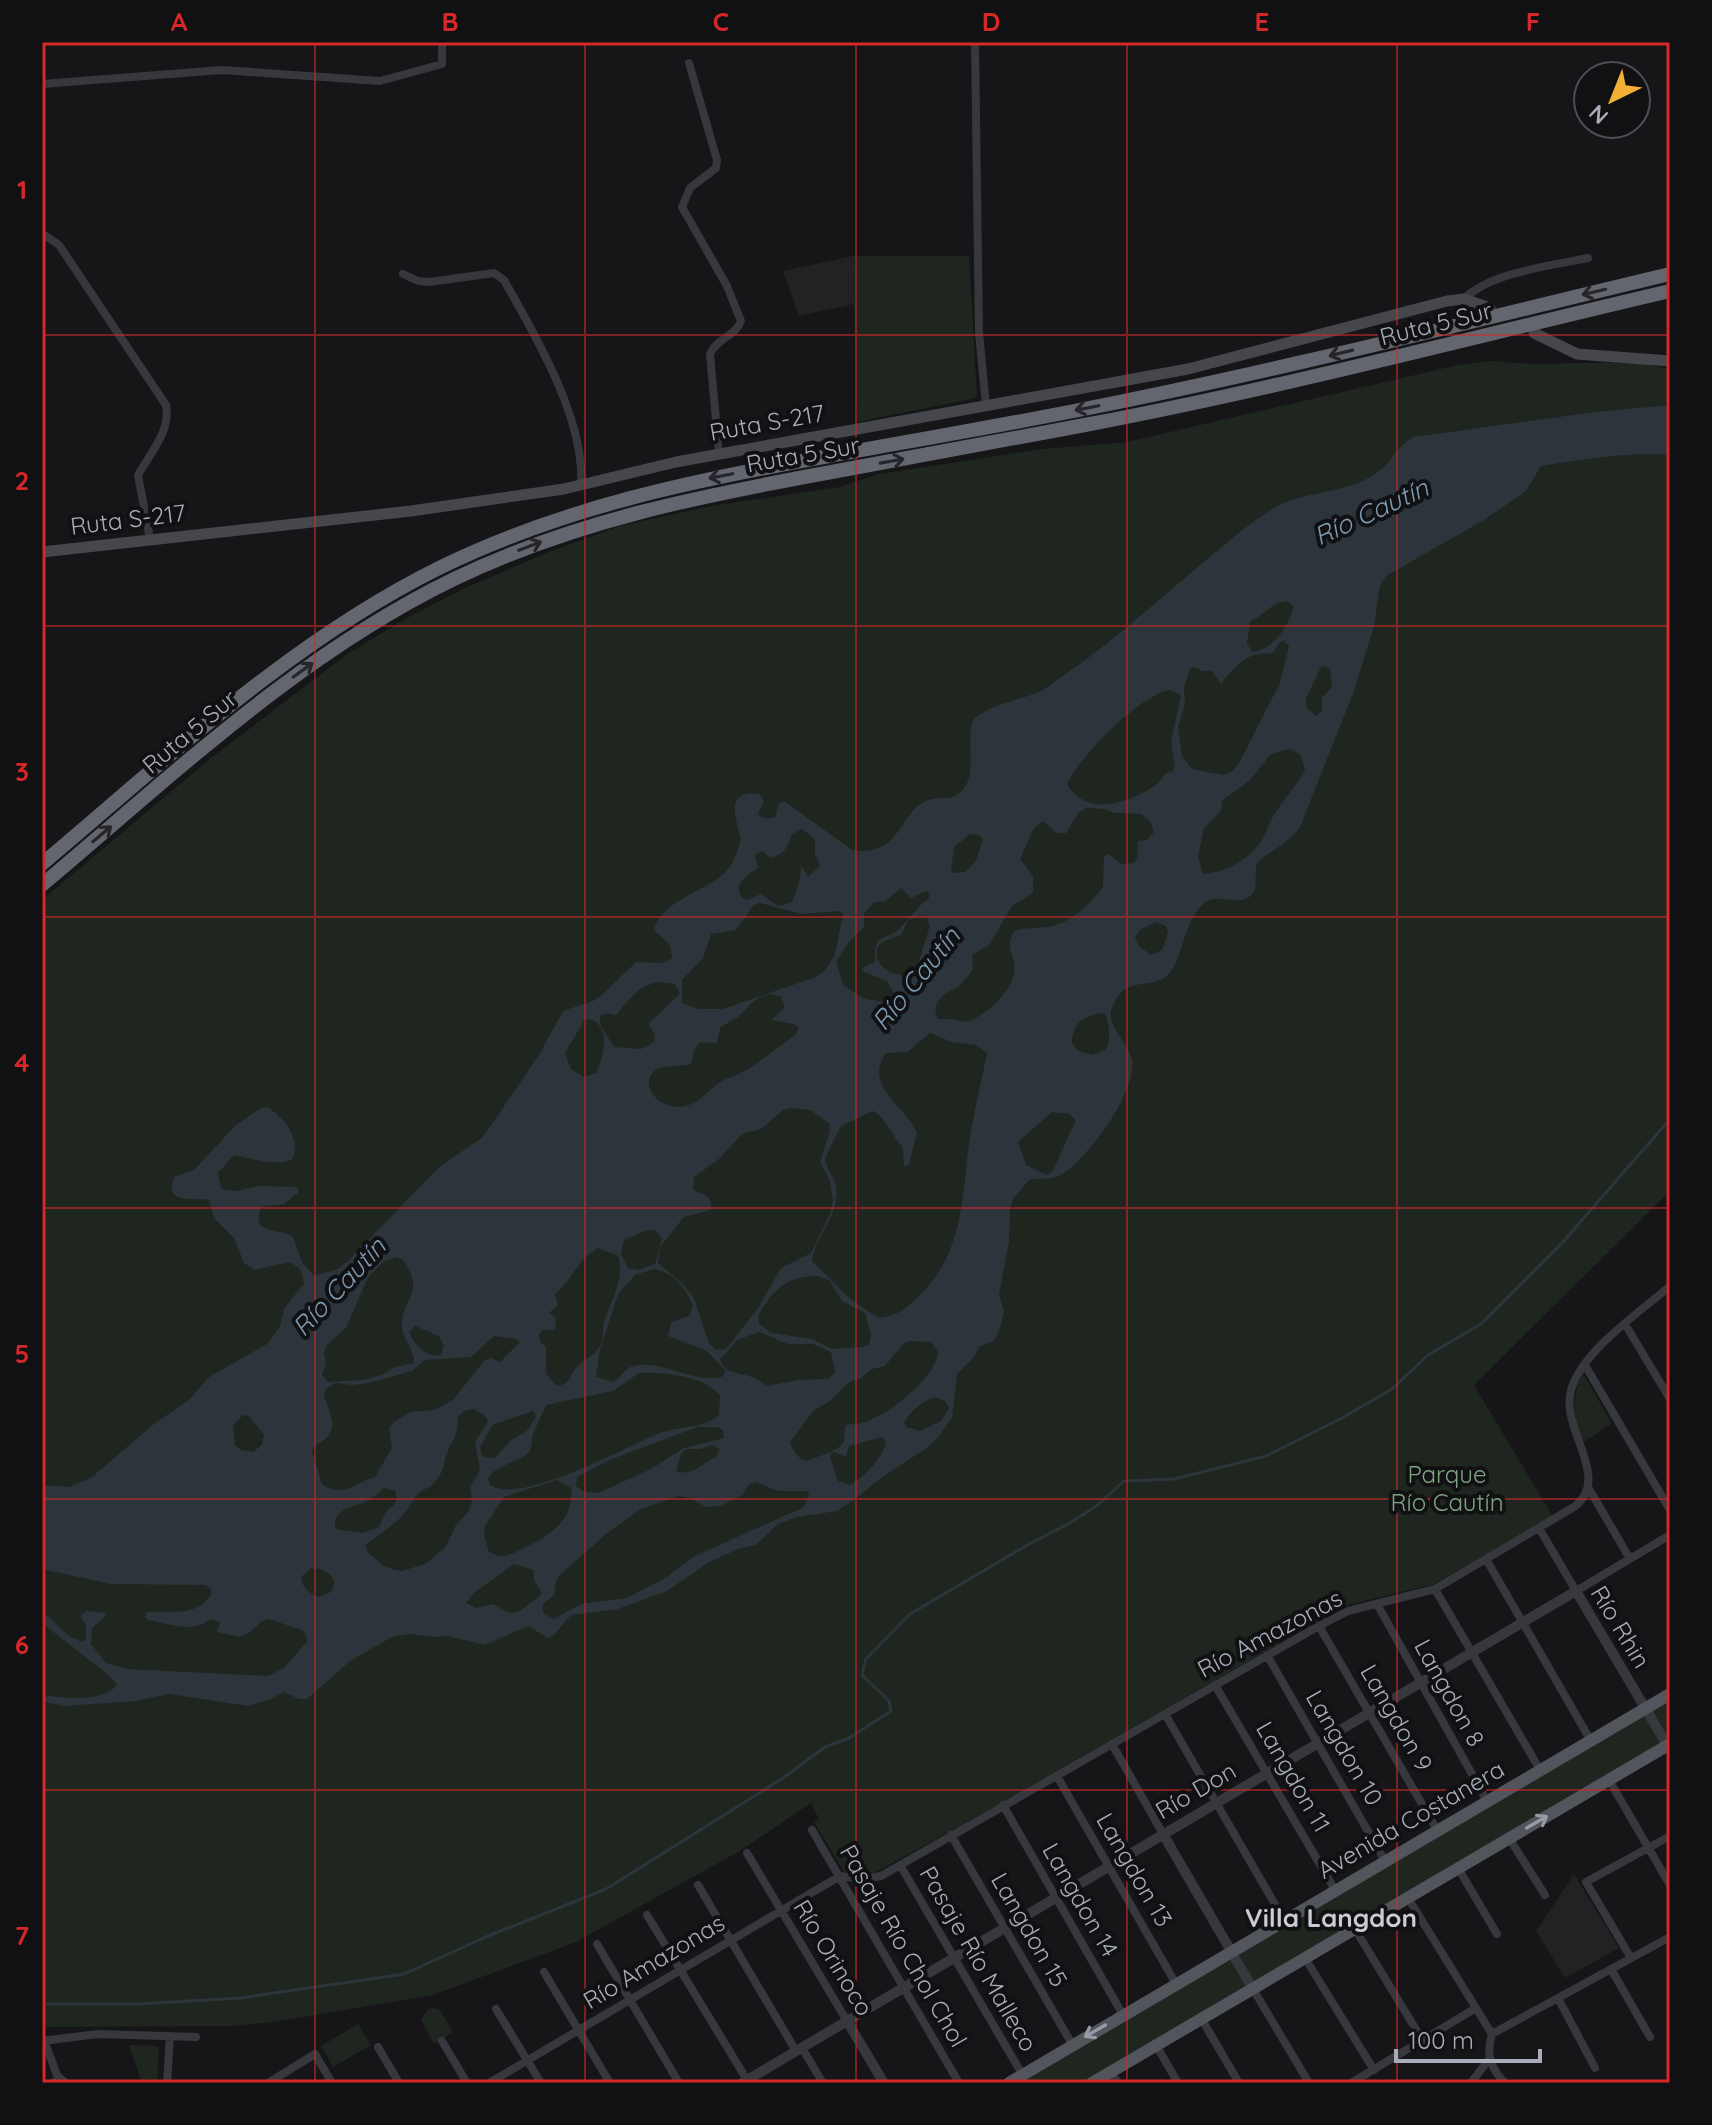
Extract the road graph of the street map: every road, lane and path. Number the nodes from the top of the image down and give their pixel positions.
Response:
1 (442, 42) edge
2 (975, 42) edge
3 (689, 63) dead end
4 (42, 84) edge
5 (42, 237) edge
6 (1588, 258) dead end
7 (403, 274) dead end
8 (1670, 274) edge
9 (1670, 291) edge
10 (1464, 299) junction
11 (1490, 308) dead end
12 (1534, 333) dead end
13 (1670, 361) edge
14 (986, 406) junction
15 (719, 454) junction
16 (581, 485) junction
17 (150, 539) junction
18 (42, 552) edge
19 (42, 864) edge
20 (42, 885) edge
21 (1670, 1286) edge
22 (1625, 1324) junction
23 (1585, 1365) junction
24 (1670, 1399) edge
25 (1588, 1487) junction
26 (1670, 1510) edge
27 (1539, 1528) junction
28 (1670, 1535) edge
29 (1486, 1559) junction
30 (1630, 1559) junction
31 (1435, 1589) junction
32 (1576, 1591) junction
33 (1377, 1604) junction
34 (1522, 1622) junction
35 (1319, 1626) junction
36 (1472, 1652) junction
37 (1267, 1655) junction
38 (1420, 1682) junction
39 (1215, 1685) junction
40 (1670, 1694) edge
41 (1645, 1708) junction
42 (1369, 1712) junction
43 (1165, 1714) junction
44 (1591, 1741) junction
45 (1317, 1743) junction
46 (1112, 1744) junction
47 (1669, 1745) edge
48 (1540, 1770) junction
49 (1268, 1772) junction
50 (1057, 1776) junction
51 (1609, 1780) junction
52 (1487, 1801) junction
53 (1216, 1802) junction
54 (1003, 1805) junction
55 (812, 1830) dead end
56 (1437, 1830) junction
57 (1163, 1834) junction
58 (951, 1835) junction
59 (1670, 1836) edge
60 (1509, 1838) junction
61 (1648, 1847) junction
62 (747, 1853) dead end
63 (1385, 1861) junction
64 (900, 1865) junction
65 (1108, 1866) junction
66 (1458, 1868) junction
67 (840, 1876) junction
68 (698, 1885) dead end
69 (1670, 1885) edge
70 (1335, 1890) junction
71 (1545, 1895) dead end
72 (1056, 1897) junction
73 (1408, 1898) junction
74 (781, 1910) junction
75 (647, 1915) dead end
76 (1284, 1920) junction
77 (1005, 1928) junction
78 (1355, 1929) junction
79 (1497, 1934) dead end
80 (1670, 1937) edge
81 (731, 1940) junction
82 (597, 1944) dead end
83 (1231, 1951) junction
84 (954, 1958) junction
85 (1305, 1958) junction
86 (1631, 1958) junction
87 (1611, 1969) junction
88 (680, 1970) junction
89 (544, 1972) dead end
90 (1176, 1984) junction
91 (905, 1987) junction
92 (1253, 1989) junction
93 (1558, 1998) junction
94 (630, 2000) junction
95 (1476, 2008) junction
96 (496, 2009) dead end
97 (1123, 2015) junction
98 (1201, 2018) junction
99 (847, 2021) junction
100 (579, 2030) junction
101 (1492, 2034) junction
102 (170, 2036) junction
103 (196, 2037) dead end
104 (1650, 2037) dead end
105 (43, 2041) edge
106 (442, 2041) dead end
107 (1423, 2041) junction
108 (1072, 2044) junction
109 (1156, 2045) junction
110 (378, 2047) dead end
111 (799, 2050) junction
112 (1489, 2059) junction
113 (527, 2060) junction
114 (1595, 2068) dead end
115 (1374, 2070) junction
116 (1115, 2077) edge
117 (760, 2079) edge
118 (1014, 2080) edge
119 (59, 2081) edge
120 (744, 2082) edge
121 (167, 2083) edge
122 (270, 2083) edge
123 (332, 2083) edge
124 (399, 2083) edge
125 (467, 2083) edge
126 (489, 2083) edge
127 (541, 2083) edge
128 (610, 2083) edge
129 (679, 2083) edge
130 (823, 2083) edge
131 (884, 2083) edge
132 (959, 2083) edge
133 (1092, 2083) edge
134 (1178, 2083) edge
135 (1239, 2083) edge
136 (1309, 2083) edge
137 (1351, 2083) edge
138 (1471, 2083) edge
139 (1505, 2083) edge

1 - 4 street
2 - 14 street
3 - 15 street
5 - 17 street
6 - 10 street
7 - 16 street
8 -> 19 highway, Ruta 5 Sur
20 -> 9 highway, Ruta 5 Sur
10 - 11 main road, Ruta S-217
10 - 14 main road, Ruta S-217
12 - 13 main road
14 - 15 main road, Ruta S-217
15 - 16 main road, Ruta S-217
16 - 17 main road, Ruta S-217
17 - 18 main road, Ruta S-217
21 - 22 street
22 - 23 street
22 - 24 street
23 - 25 street
23 - 26 street
25 - 27 street, Río Amazonas
25 - 30 street
27 - 29 street, Río Amazonas
27 - 32 street, Río Rhin
28 - 30 street, Río Don
29 - 31 street, Río Amazonas
29 - 34 street
30 - 32 street, Río Don
31 - 33 street, Río Amazonas
31 - 36 street
32 - 34 street, Río Don
32 - 41 street, Río Rhin
33 - 35 street, Río Amazonas
33 - 38 street, Langdon 8
34 - 36 street, Río Don
34 - 44 street
35 - 37 street, Río Amazonas
35 - 42 street, Langdon 9
36 - 38 street, Río Don
36 - 48 street
37 - 39 street, Río Amazonas
37 - 45 street, Langdon 10
38 - 42 street, Río Don
38 - 52 street, Langdon 8
39 - 43 street, Río Amazonas
39 - 49 street, Langdon 11
40 - 41 main road, Avenida Costanera
41 - 44 main road, Avenida Costanera
41 - 47 street, Río Rhin
42 - 45 street, Río Don
42 - 56 street, Langdon 9
43 - 46 street, Río Amazonas
43 - 53 street
44 - 48 main road, Avenida Costanera
45 - 49 street, Río Don
45 - 63 street, Langdon 10
46 - 50 street, Río Amazonas
46 - 57 street
47 - 51 main road
48 - 52 main road, Avenida Costanera
49 - 53 street, Río Don
49 - 70 street, Langdon 11
50 - 54 street, Río Amazonas
50 - 65 street, Langdon 13
60 -> 51 main road
51 - 61 street
52 - 56 main road, Avenida Costanera
53 - 57 street, Río Don
53 - 76 street
54 - 58 street, Río Amazonas
54 - 72 street, Langdon 14
55 - 67 street, Pasaje Río Chol Chol
56 - 63 main road, Avenida Costanera
57 - 65 street, Río Don
57 - 83 street
58 - 64 street, Río Amazonas
58 - 77 street, Langdon 15
59 - 61 street
60 - 66 main road
60 - 71 street
61 - 69 street
61 - 86 street
62 - 74 street, Río Orinoco
63 - 70 main road, Avenida Costanera
64 - 67 street, Río Amazonas
64 - 84 street, Pasaje Río Malleco
65 - 72 street, Río Don
65 - 90 street, Langdon 13
66 - 73 main road
66 - 79 street
67 - 74 street, Río Amazonas
67 - 91 street, Pasaje Río Chol Chol
68 - 81 street
70 - 76 main road, Avenida Costanera
72 - 77 street, Río Don
72 - 97 street, Langdon 14
73 - 78 main road
73 - 95 street
74 - 81 street, Río Amazonas
74 - 99 street, Río Orinoco
75 - 88 street
76 - 83 main road, Avenida Costanera
77 - 84 street, Río Don
77 - 108 street, Langdon 15
78 - 85 main road
78 - 107 street
80 - 86 street
81 - 88 street, Río Amazonas
81 - 111 street
82 - 94 street
83 - 90 main road, Avenida Costanera
83 - 92 street
84 - 91 street, Río Don
84 - 118 street, Pasaje Río Malleco
85 - 92 main road
85 - 115 street
86 - 87 street
87 - 93 street
87 - 104 street
88 - 94 street, Río Amazonas
88 - 120 street
89 - 100 street
90 - 97 main road, Avenida Costanera
91 - 99 street, Río Don
91 - 132 street, Pasaje Río Chol Chol
92 - 98 main road
92 - 136 street
93 - 101 street
93 - 114 street
94 - 100 street, Río Amazonas
94 - 129 street
95 - 101 street
95 - 107 street
96 - 113 street
97 -> 108 main road, Avenida Costanera
98 - 109 main road
98 - 135 street
99 - 111 street, Río Don
99 - 131 street, Río Orinoco
100 - 113 street, Río Amazonas
100 - 128 street
101 - 112 street
102 - 103 street
102 - 105 street
102 - 121 street
105 - 119 street
106 - 125 street
107 - 115 street
108 - 118 main road, Avenida Costanera
109 - 116 main road
109 - 134 street
110 - 124 street
111 - 117 street, Río Don
111 - 130 street
112 - 138 street
112 - 139 street
113 - 126 street, Río Amazonas
113 - 127 street
115 - 137 street
116 - 133 main road
117 - 120 street, Río Don
122 - 123 street

